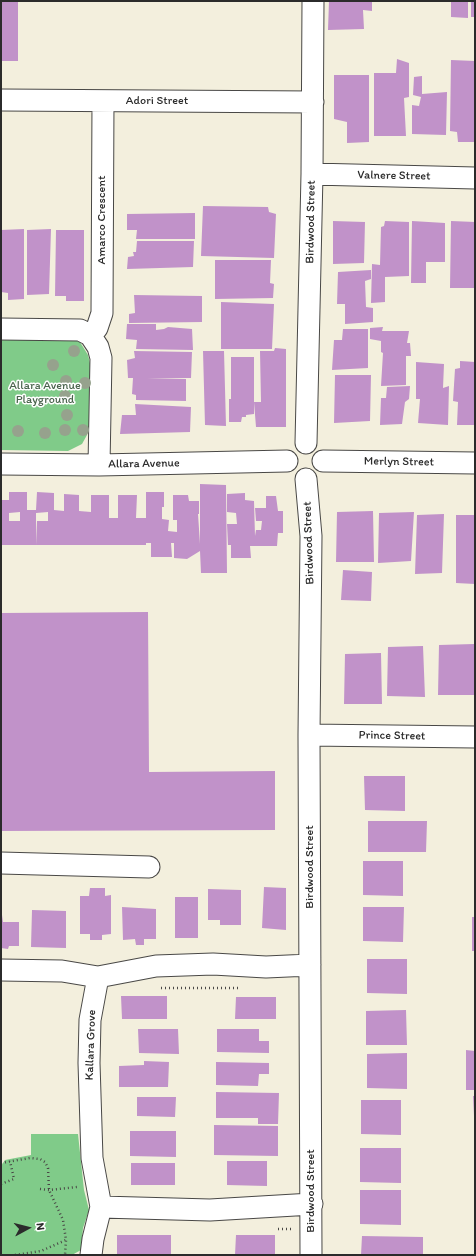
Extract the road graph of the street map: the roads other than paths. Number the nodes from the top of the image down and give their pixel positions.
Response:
1 (313, 1) edge
2 (1, 100) edge
3 (103, 100) junction
4 (313, 102) junction
5 (312, 174) junction
6 (475, 178) edge
7 (1, 329) edge
8 (90, 335) junction
9 (306, 443) junction
10 (323, 460) junction
11 (288, 461) junction
12 (475, 463) edge
13 (1, 464) edge
14 (100, 465) junction
15 (306, 479) junction
16 (309, 735) junction
17 (475, 737) edge
18 (1, 862) edge
19 (149, 867) dead end
20 (310, 965) junction
21 (1, 970) edge
22 (98, 977) junction
23 (302, 1205) junction
24 (101, 1206) junction
25 (91, 1255) edge
26 (311, 1255) edge

1 - 4 street, Birdwood Street
2 - 3 street, Adori Street
3 - 4 street, Adori Street
3 - 8 street, Amarco Crescent
4 - 5 street, Birdwood Street
5 - 6 street, Valnere Street
5 - 9 street, Birdwood Street
7 - 8 street
8 - 14 street
9 - 10 street
9 - 11 street
10 - 12 street, Merlyn Street
10 - 15 street
11 - 14 street, Allara Avenue
11 - 15 street
13 - 14 street, Allara Avenue
15 - 16 street, Birdwood Street
16 - 17 street, Prince Street
16 - 20 street, Birdwood Street
18 - 19 street
20 - 22 street
20 - 23 street, Birdwood Street
21 - 22 street
22 - 24 street, Kallara Grove
23 - 24 street
23 - 26 street, Birdwood Street
24 - 25 street, Kallara Grove

